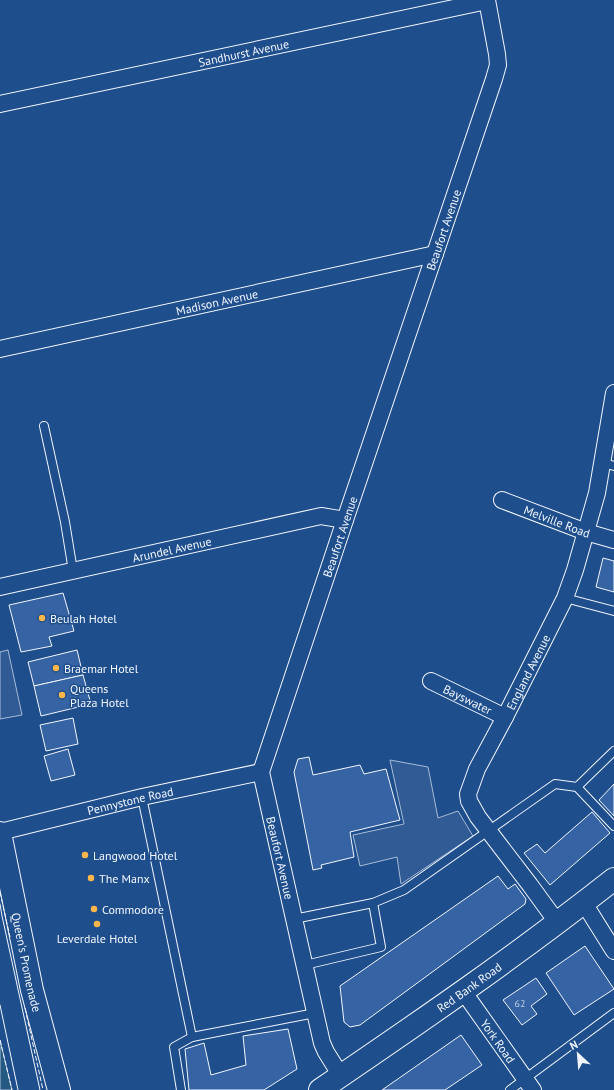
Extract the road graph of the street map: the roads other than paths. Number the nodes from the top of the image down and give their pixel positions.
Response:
1 (487, 0) edge
2 (0, 104) edge
3 (435, 254) junction
4 (0, 349) edge
5 (614, 393) edge
6 (44, 426) dead end
7 (608, 464) edge
8 (502, 500) dead end
9 (345, 520) junction
10 (586, 532) junction
11 (614, 540) edge
12 (73, 571) junction
13 (0, 587) edge
14 (565, 598) junction
15 (614, 611) edge
16 (431, 681) dead end
17 (505, 716) junction
18 (614, 751) edge
19 (261, 772) junction
20 (576, 787) junction
21 (142, 798) junction
22 (614, 826) edge
23 (488, 831) junction
24 (0, 833) edge
25 (614, 879) edge
26 (374, 903) junction
27 (584, 903) junction
28 (294, 919) junction
29 (557, 922) junction
30 (614, 951) edge
31 (305, 965) junction
32 (463, 991) junction
33 (315, 1012) junction
34 (614, 1013) edge
35 (192, 1037) junction
36 (341, 1076) junction
37 (529, 1085) edge
38 (59, 1090) edge
39 (181, 1090) edge
40 (320, 1090) edge
41 (510, 1090) edge

1 - 2 street, Sandhurst Avenue
1 - 3 street, Beaufort Avenue
3 - 4 street, Madison Avenue
3 - 9 street, Beaufort Avenue
5 - 7 street, England Avenue
6 - 12 lane
7 - 10 street, England Avenue
8 - 10 street, Melville Road
9 - 12 street, Arundel Avenue
9 - 19 street, Beaufort Avenue
10 - 11 street, Melville Road
10 - 14 street, England Avenue
12 - 13 street, Arundel Avenue
14 - 15 lane
14 - 17 street, England Avenue
16 - 17 street, Bayswater
17 - 23 street, England Avenue
18 - 20 lane
19 - 21 street, Pennystone Road
19 - 28 street, Beaufort Avenue
20 - 22 lane
20 - 23 lane
21 - 24 street, Pennystone Road
21 - 35 lane
23 - 26 lane
23 - 29 street, England Avenue
24 - 38 street, Queen's Promenade
25 - 27 street, Red Bank Road
26 - 28 lane
26 - 31 lane
27 - 29 street, Red Bank Road
27 - 30 street
28 - 31 street, Beaufort Avenue
29 - 32 street, Red Bank Road
31 - 33 street, Beaufort Avenue
32 - 36 street, Red Bank Road
32 - 37 street, York Road
33 - 35 lane
33 - 36 street, Beaufort Avenue
34 - 37 lane
35 - 39 lane
36 - 40 street, Red Bank Road
37 - 41 lane

